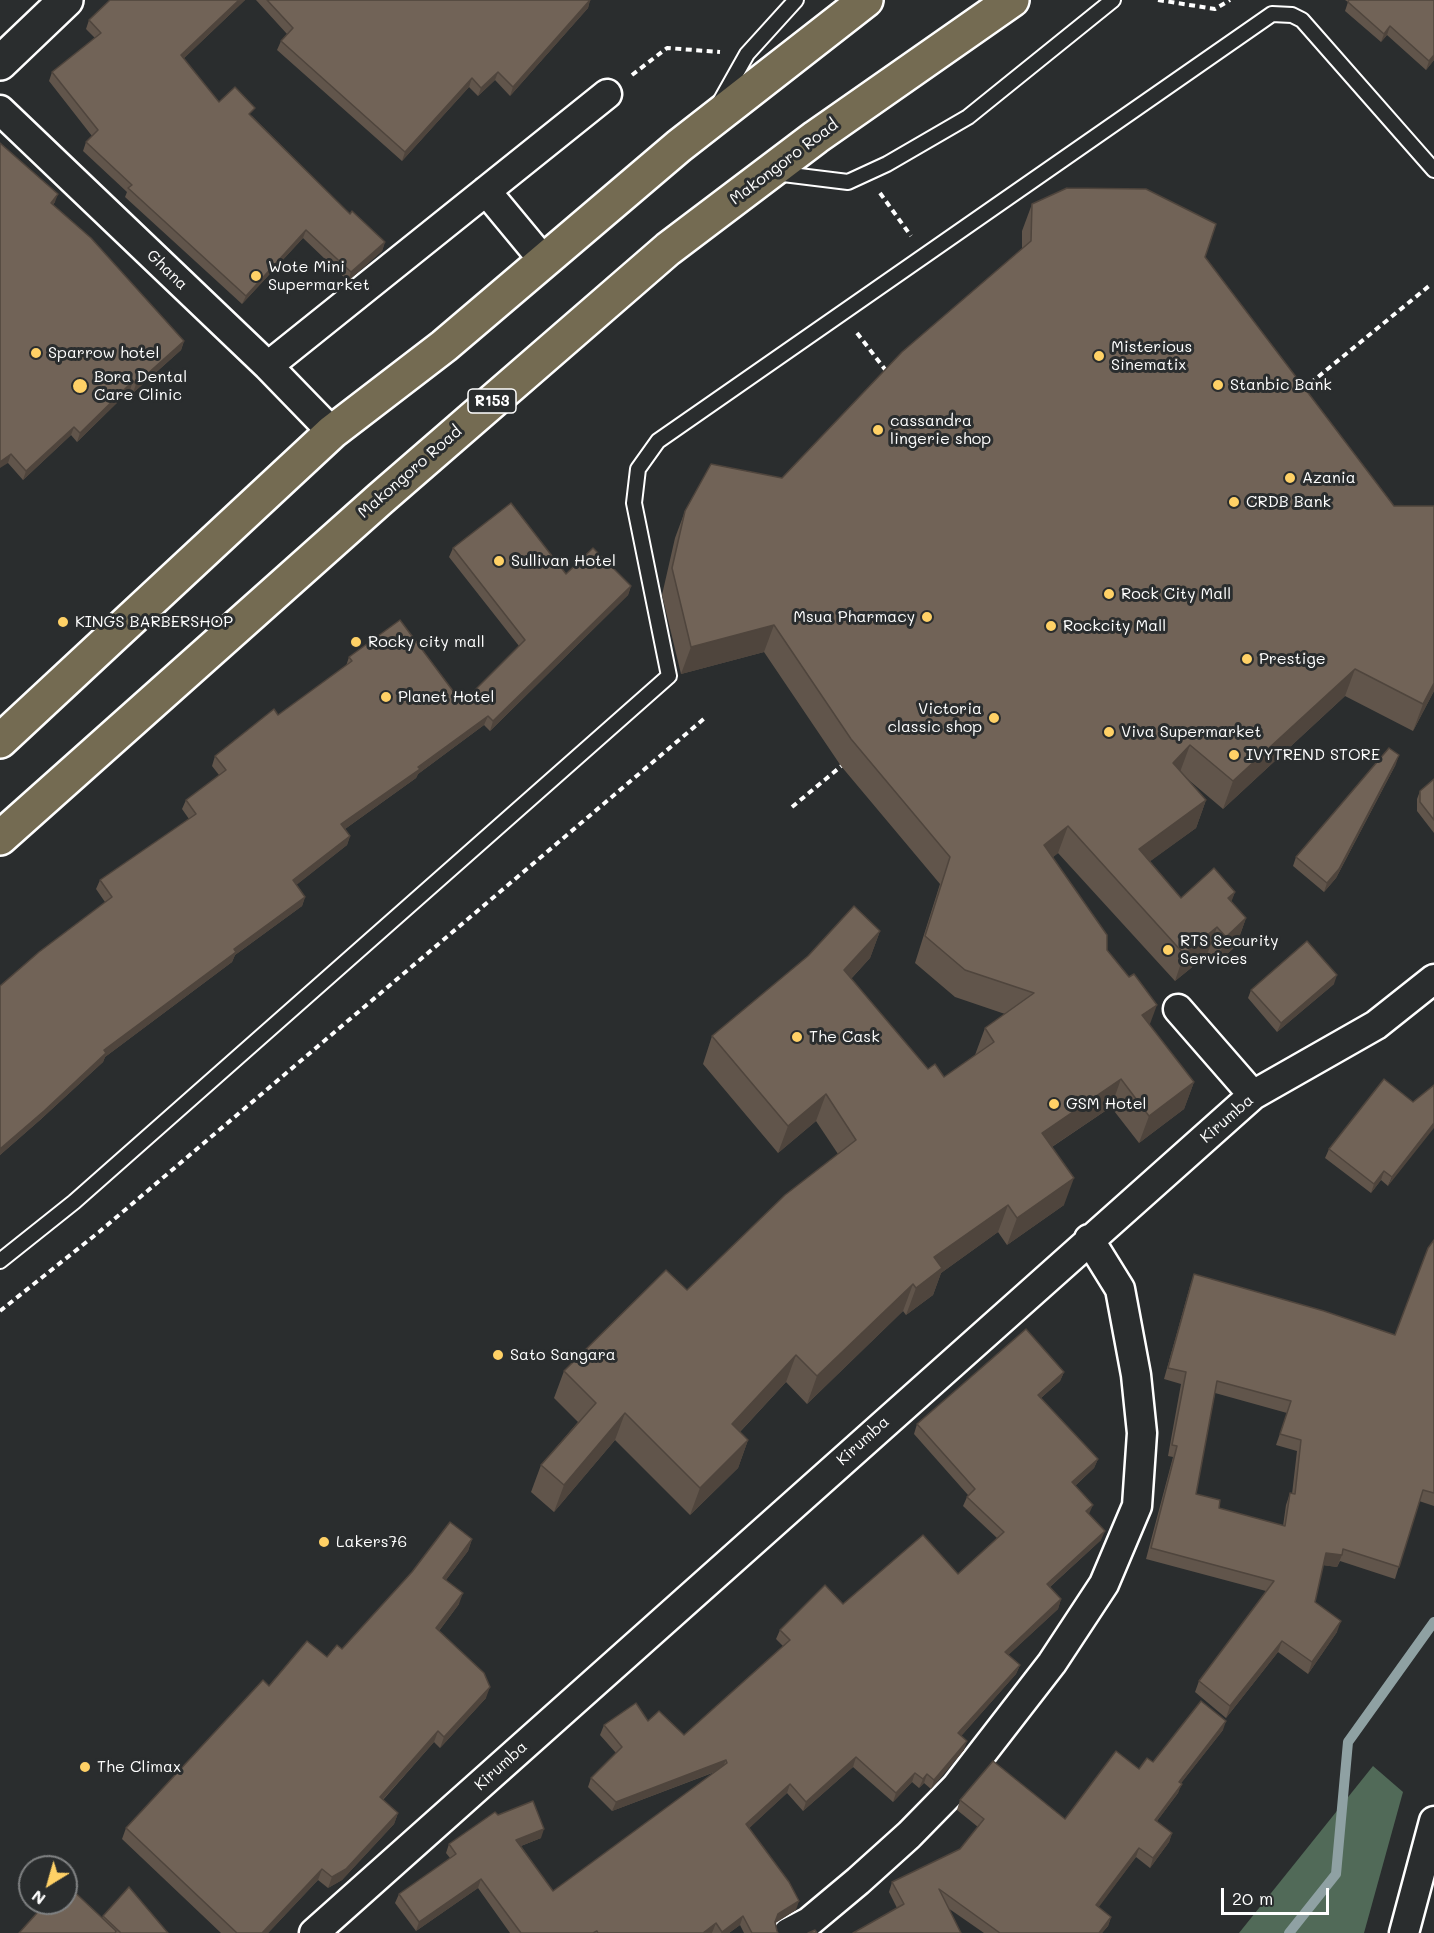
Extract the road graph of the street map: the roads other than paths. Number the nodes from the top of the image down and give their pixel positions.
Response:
1 (796, 0) edge
2 (866, 0) edge
3 (1012, 0) edge
4 (1113, 0) edge
5 (55, 4) edge
6 (0, 63) edge
7 (607, 94) road end
8 (0, 110) edge
9 (699, 131) junction
10 (1434, 170) edge
11 (770, 172) junction
12 (486, 191) junction
13 (544, 261) junction
14 (268, 366) junction
15 (332, 432) junction
16 (0, 741) edge
17 (0, 838) edge
18 (1434, 979) edge
19 (1178, 1008) dead end
20 (1253, 1095) junction
21 (1089, 1239) junction
22 (0, 1261) edge
23 (1434, 1821) edge
24 (314, 1933) edge
25 (788, 1933) edge
26 (1404, 1933) edge

1 - 9 lane
2 - 9 main road
3 - 11 main road, Makongoro Road / R153
4 - 11 lane
5 - 6 street
7 - 12 street
8 - 14 street, Ghana
9 - 13 main road
10 - 22 lane
11 - 17 main road, Makongoro Road / R153
12 - 13 street
12 - 14 street
13 - 15 main road
14 - 15 street, Ghana
15 - 16 main road
18 - 20 street, Kirumba
19 - 20 street
20 - 21 street, Kirumba
21 - 24 street, Kirumba
21 - 25 street
23 - 26 street

